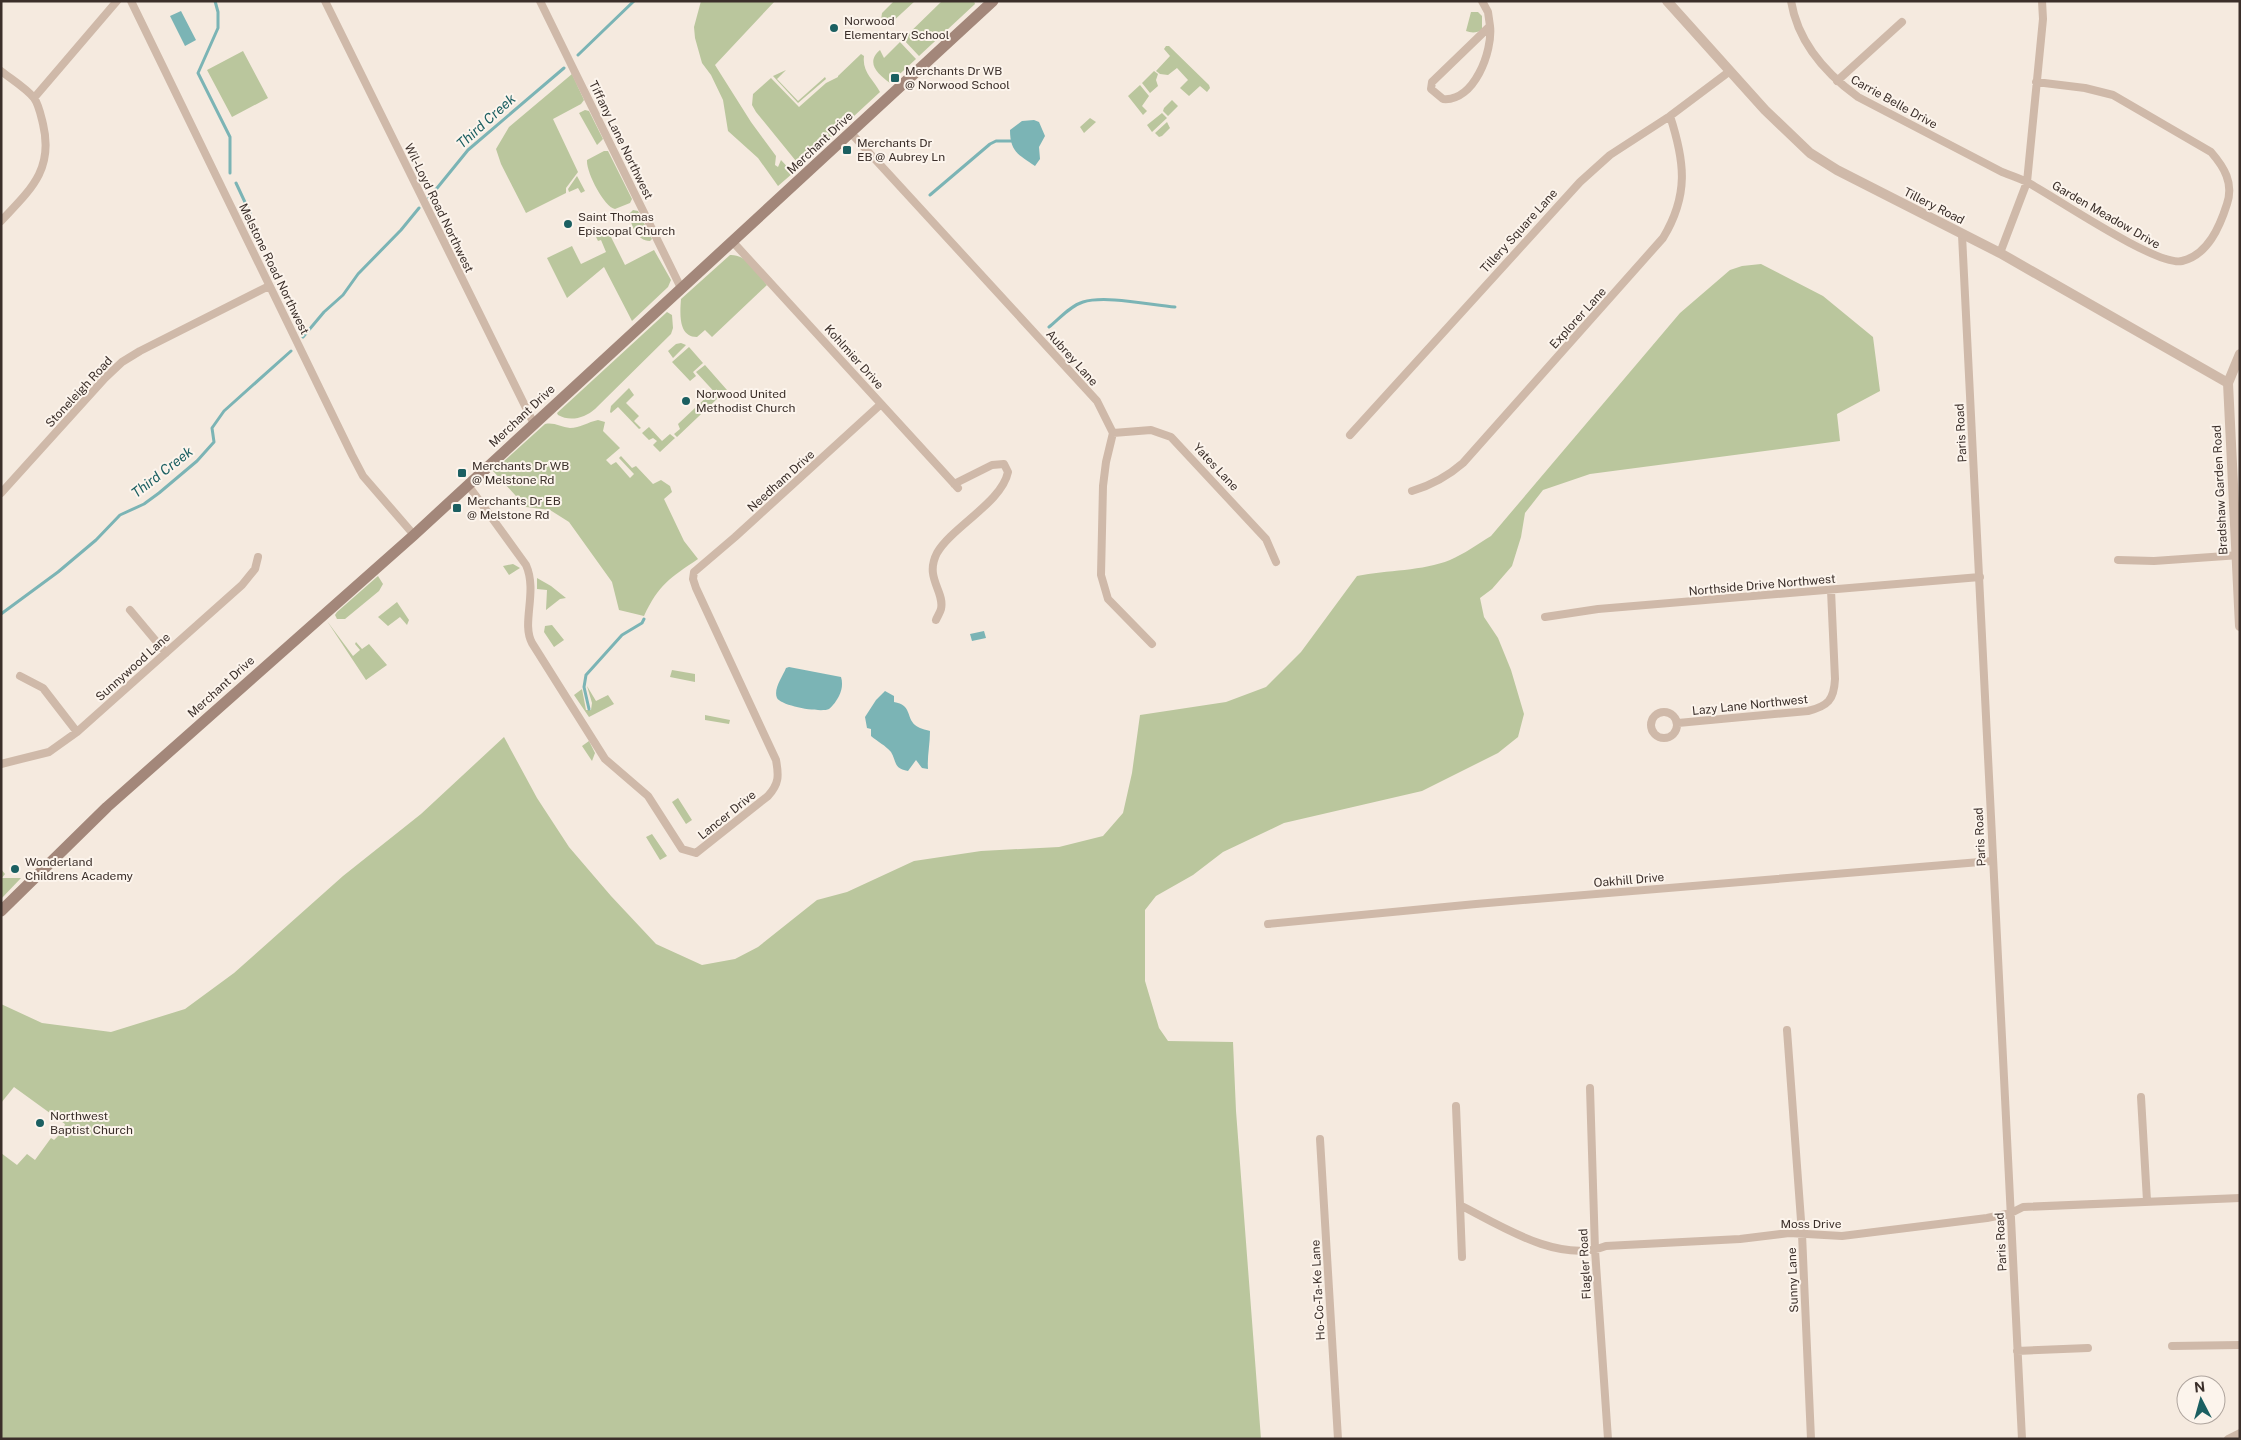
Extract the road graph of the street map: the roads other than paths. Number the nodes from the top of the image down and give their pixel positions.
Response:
1 (117, 1) edge
2 (131, 1) edge
3 (325, 1) edge
4 (540, 1) edge
5 (993, 1) edge
6 (1482, 1) edge
7 (1667, 1) edge
8 (1791, 1) edge
9 (2042, 1) edge
10 (1902, 22) dead end
11 (1490, 26) junction
12 (1, 71) edge
13 (1730, 71) junction
14 (1837, 81) junction
15 (2036, 82) junction
16 (34, 98) junction
17 (1670, 116) junction
18 (852, 133) junction
19 (2026, 182) junction
20 (1, 221) edge
21 (1962, 235) junction
22 (732, 241) junction
23 (2000, 253) junction
24 (269, 286) junction
25 (682, 288) junction
26 (2240, 354) edge
27 (2228, 383) junction
28 (881, 404) junction
29 (534, 424) junction
30 (1113, 433) junction
31 (1350, 435) dead end
32 (468, 484) junction
33 (1412, 491) dead end
34 (1, 493) edge
35 (414, 534) junction
36 (2238, 554) edge
37 (258, 557) dead end
38 (2118, 560) dead end
39 (1276, 562) dead end
40 (694, 572) joint
41 (1980, 577) junction
42 (1831, 590) junction
43 (130, 610) dead end
44 (1545, 617) dead end
45 (936, 620) dead end
46 (2240, 626) edge
47 (1152, 644) dead end
48 (166, 652) junction
49 (20, 676) dead end
50 (1678, 723) dead end
51 (77, 732) junction
52 (1, 764) edge
53 (1992, 861) junction
54 (1, 911) edge
55 (1268, 924) dead end
56 (1787, 1030) dead end
57 (1590, 1088) dead end
58 (2141, 1097) dead end
59 (1456, 1106) dead end
60 (1320, 1139) dead end
61 (2240, 1198) edge
62 (2147, 1201) junction
63 (1460, 1205) junction
64 (2011, 1212) junction
65 (1802, 1234) junction
66 (1595, 1250) junction
67 (1462, 1257) dead end
68 (2240, 1345) edge
69 (2172, 1346) dead end
70 (2088, 1348) dead end
71 (2017, 1351) junction
72 (2240, 1433) edge
73 (1338, 1439) edge
74 (1608, 1439) edge
75 (1811, 1439) edge
76 (2022, 1439) edge
77 (2228, 1439) edge

1 - 16 street
2 - 24 street, Melstone Road Northwest
3 - 29 street, Wil-Loyd Road Northwest
4 - 25 street, Tiffany Lane Northwest
5 - 18 main road, Merchant Drive
6 - 11 street
7 - 13 street, Tillery Road
8 - 14 street, Carrie Belle Drive
9 - 15 street
10 - 14 street
11 - 11 street
12 - 16 street
13 - 17 street, Tillery Square Lane
13 - 21 street, Tillery Road
14 - 19 street, Carrie Belle Drive
15 - 19 street
15 - 19 street, Garden Meadow Drive
16 - 20 street
17 - 31 street, Tillery Square Lane
17 - 33 street, Explorer Lane
18 - 22 main road, Merchant Drive
18 - 30 street, Aubrey Lane
19 - 23 street
21 - 23 street, Tillery Road
21 - 41 street, Paris Road
22 - 25 main road, Merchant Drive
22 - 28 street, Kohlmier Drive
23 - 27 street, Tillery Road
24 - 34 street, Stoneleigh Road
24 - 35 street, Melstone Road Northwest
25 - 29 main road, Merchant Drive
26 - 27 street, Bradshaw Garden Road
27 - 36 street, Bradshaw Garden Road
28 - 40 street, Needham Drive
28 - 45 street, Kohlmier Drive
29 - 32 main road, Merchant Drive
30 - 39 street, Yates Lane
30 - 47 street
32 - 35 main road, Merchant Drive
32 - 40 street, Lancer Drive
35 - 54 main road, Merchant Drive
36 - 38 street
36 - 46 street, Bradshaw Garden Road
37 - 48 street, Sunnywood Lane
41 - 42 street, Northside Drive Northwest
41 - 53 street, Paris Road
42 - 44 street, Northside Drive Northwest
42 - 50 street, Lazy Lane Northwest
43 - 48 street
48 - 51 street, Sunnywood Lane
49 - 51 street
51 - 52 street, Sunnywood Lane
53 - 55 street, Oakhill Drive
53 - 64 street, Paris Road
56 - 65 street, Sunny Lane
57 - 66 street, Flagler Road
58 - 62 street
59 - 63 street
60 - 73 street, Ho-Co-Ta-Ke Lane
61 - 62 street, Moss Drive
62 - 64 street, Moss Drive
63 - 66 street, Moss Drive
63 - 67 street
64 - 65 street, Moss Drive
64 - 71 street, Paris Road
65 - 66 street, Moss Drive
65 - 75 street, Sunny Lane
66 - 74 street, Flagler Road
68 - 69 street
70 - 71 street
71 - 76 street, Paris Road
72 - 77 street

